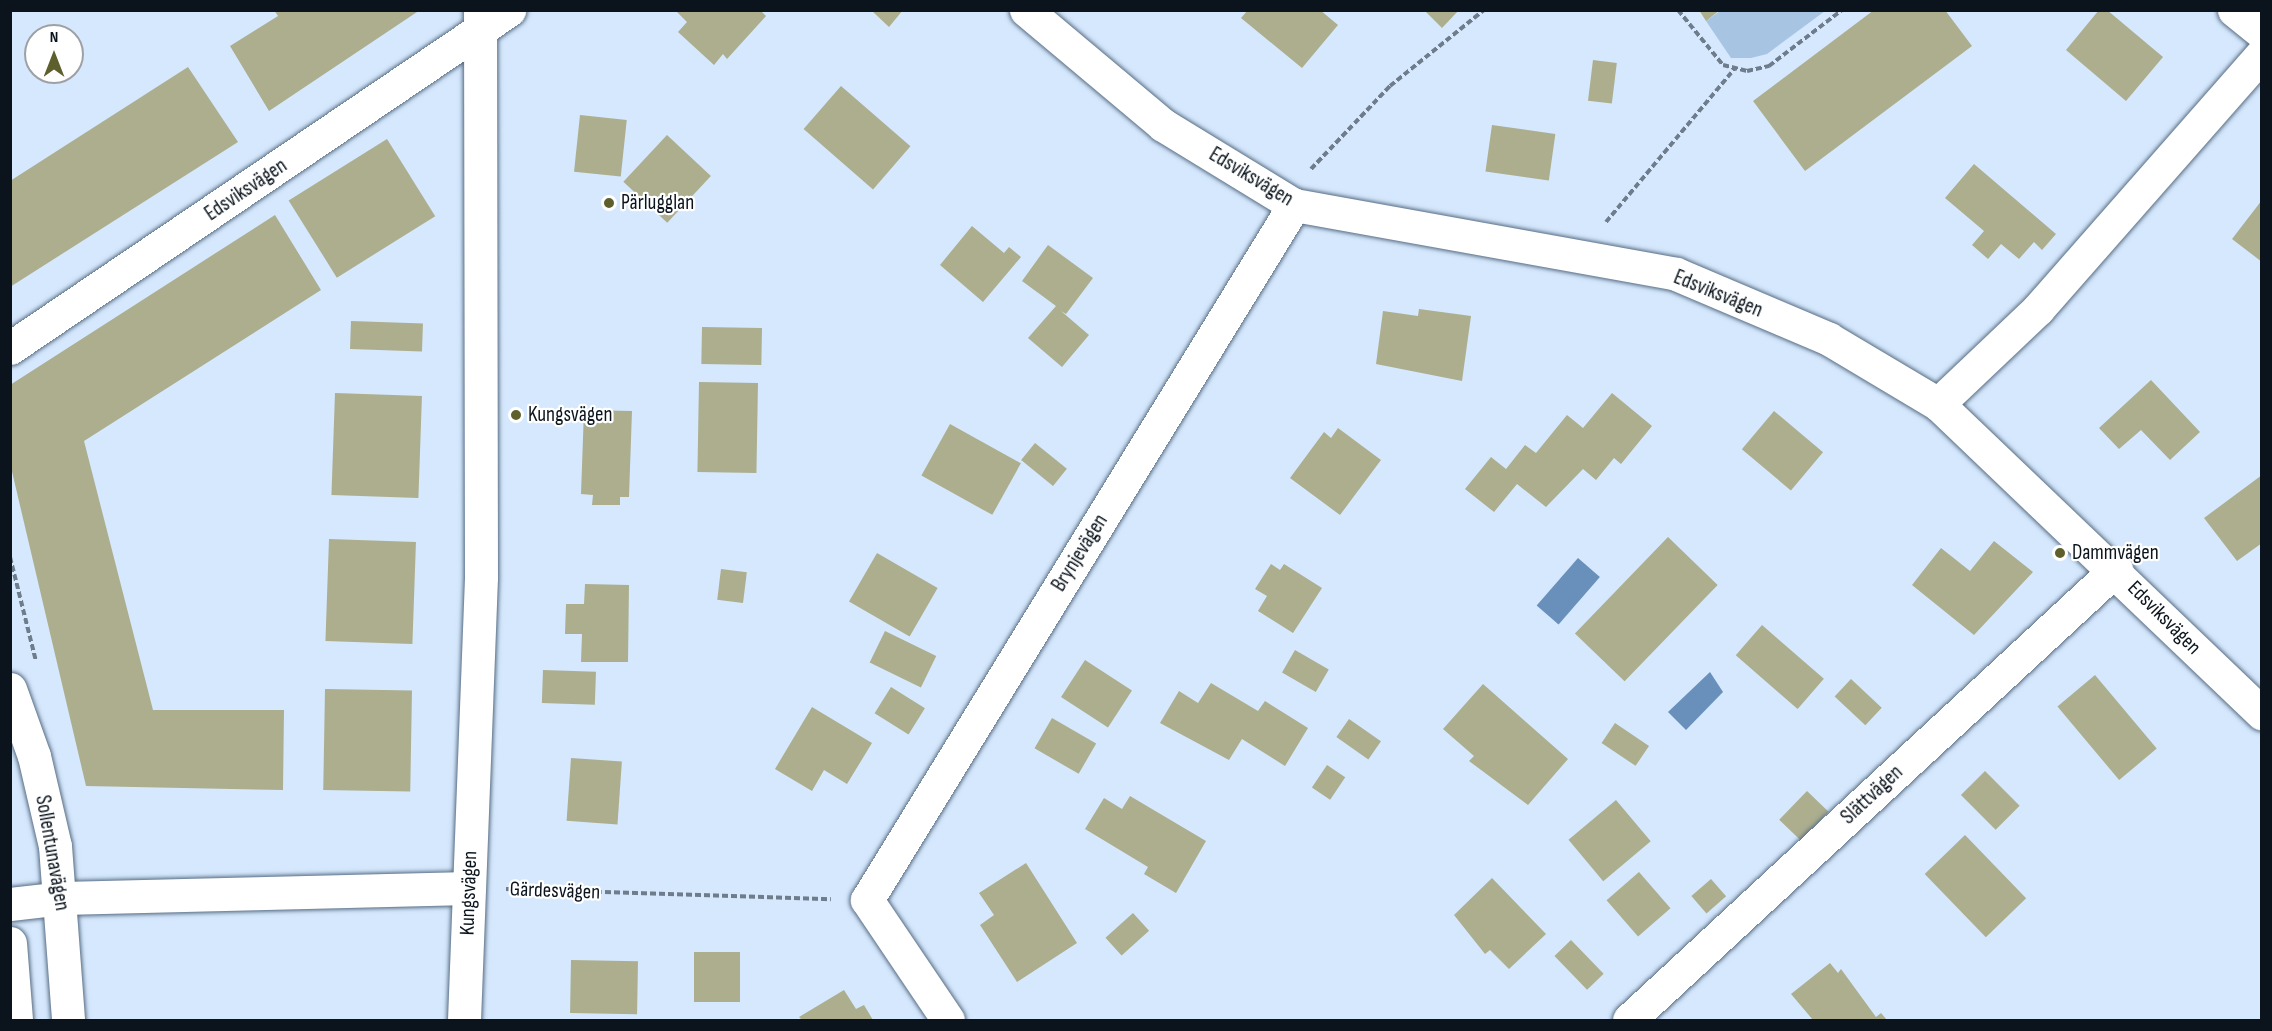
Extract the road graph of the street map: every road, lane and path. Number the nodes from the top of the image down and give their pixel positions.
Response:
1 (509, 10) edge
2 (1026, 10) edge
3 (1484, 10) edge
4 (1678, 10) edge
5 (1842, 10) edge
6 (2234, 10) edge
7 (481, 21) edge
8 (2262, 33) edge
9 (2262, 54) edge
10 (1734, 68) junction
11 (1305, 175) dead end
12 (1294, 205) junction
13 (1600, 230) dead end
14 (10, 348) edge
15 (1938, 404) junction
16 (2116, 569) junction
17 (10, 689) edge
18 (2262, 714) edge
19 (469, 888) junction
20 (62, 898) junction
21 (867, 900) junction
22 (10, 904) edge
23 (10, 943) edge
24 (16, 1020) edge
25 (68, 1020) edge
26 (464, 1020) edge
27 (948, 1020) edge
28 (1629, 1020) edge

1 - 7 street, Edsviksvägen
2 - 12 street, Edsviksvägen
3 - 11 path
4 - 10 path
5 - 10 path
6 - 8 street
7 - 14 street, Edsviksvägen
7 - 19 street, Kungsvägen
9 - 15 street
10 - 13 path
12 - 15 street, Edsviksvägen
12 - 21 street, Brynjevägen
15 - 16 street, Edsviksvägen
16 - 18 street, Edsviksvägen
16 - 28 street, Slättvägen
17 - 20 street, Sollentunavägen
19 - 20 street
19 - 21 path, Gärdesvägen
19 - 26 street, Kungsvägen
20 - 22 street
20 - 25 street, Sollentunavägen
21 - 27 street
23 - 24 street

